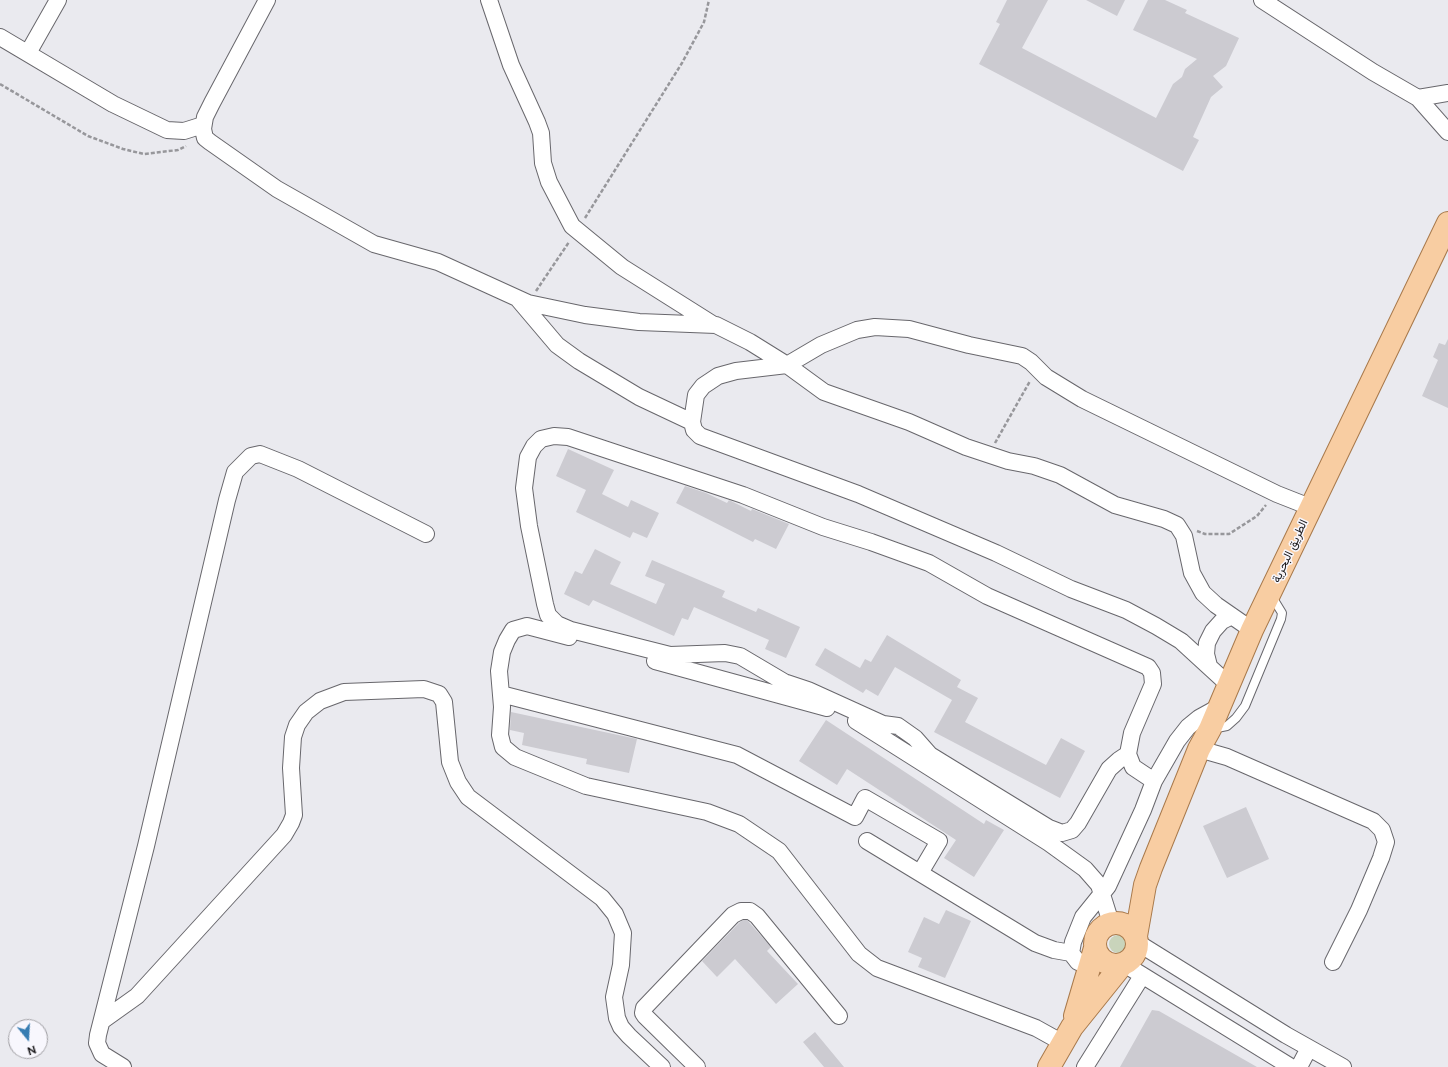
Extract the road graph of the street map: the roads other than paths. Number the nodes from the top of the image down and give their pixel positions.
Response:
1 (267, 0) edge
2 (489, 0) edge
3 (1262, 0) edge
4 (52, 2) edge
5 (0, 38) edge
6 (28, 53) junction
7 (1448, 93) edge
8 (1418, 98) junction
9 (204, 132) junction
10 (1448, 132) edge
11 (1448, 223) edge
12 (523, 301) junction
13 (716, 325) junction
14 (787, 365) junction
15 (692, 422) junction
16 (1310, 508) junction
17 (426, 534) dead end
18 (1270, 593) junction
19 (1232, 616) junction
20 (1252, 630) junction
21 (1209, 666) junction
22 (1229, 685) junction
23 (501, 694) junction
24 (1219, 707) junction
25 (1210, 729) junction
26 (1199, 749) junction
27 (1128, 754) junction
28 (1154, 781) junction
29 (867, 841) dead end
30 (920, 873) junction
31 (1145, 885) junction
32 (1102, 895) junction
33 (1112, 923) junction
34 (1137, 940) junction
35 (1071, 953) junction
36 (1092, 957) junction
37 (1333, 962) dead end
38 (1122, 965) junction
39 (1142, 976) junction
40 (839, 1016) dead end
41 (102, 1021) junction
42 (1067, 1035) junction
43 (1286, 1035) junction
44 (1308, 1048) junction
45 (1274, 1062) edge
46 (123, 1067) edge
47 (662, 1067) edge
48 (697, 1067) edge
49 (1049, 1067) edge
50 (1085, 1067) edge
51 (1291, 1067) edge
52 (1299, 1067) edge
53 (1343, 1067) edge

1 - 9 street
2 - 13 street
3 - 8 street
4 - 6 street
5 - 6 street
6 - 9 street
7 - 8 street
8 - 10 street
9 - 12 street
11 - 16 main road, الطريق البحرية
12 - 13 street
12 - 15 street
13 - 14 street
14 - 15 street
14 - 16 street
14 - 19 street
15 - 21 street
16 - 18 main road, الطريق البحرية
17 - 41 street
18 - 20 main road, الطريق البحرية
18 - 25 lane
19 - 20 street
19 - 21 street
20 - 22 main road, الطريق البحرية
21 - 22 street
22 - 24 main road, الطريق البحرية
23 - 30 street
23 - 32 street
23 - 42 street
24 - 25 main road, الطريق البحرية
24 - 28 street
25 - 26 main road, الطريق البحرية
26 - 31 main road, الطريق البحرية
26 - 37 street
27 - 27 street
27 - 28 street
28 - 32 street
29 - 30 street
30 - 35 street
31 - 33 main road, الطريق البحرية
31 - 34 main road, الطريق البحرية
32 - 33 street
32 - 35 street
33 - 34 main road
33 - 36 main road
34 - 38 main road
34 - 43 street
35 - 36 street
36 - 38 main road
36 - 42 main road
38 - 39 street
38 - 42 main road
39 - 45 street
39 - 50 street
40 - 48 street
41 - 46 street
41 - 47 street
42 - 49 main road
43 - 44 street
43 - 45 street
44 - 52 street
44 - 53 street
45 - 51 street

